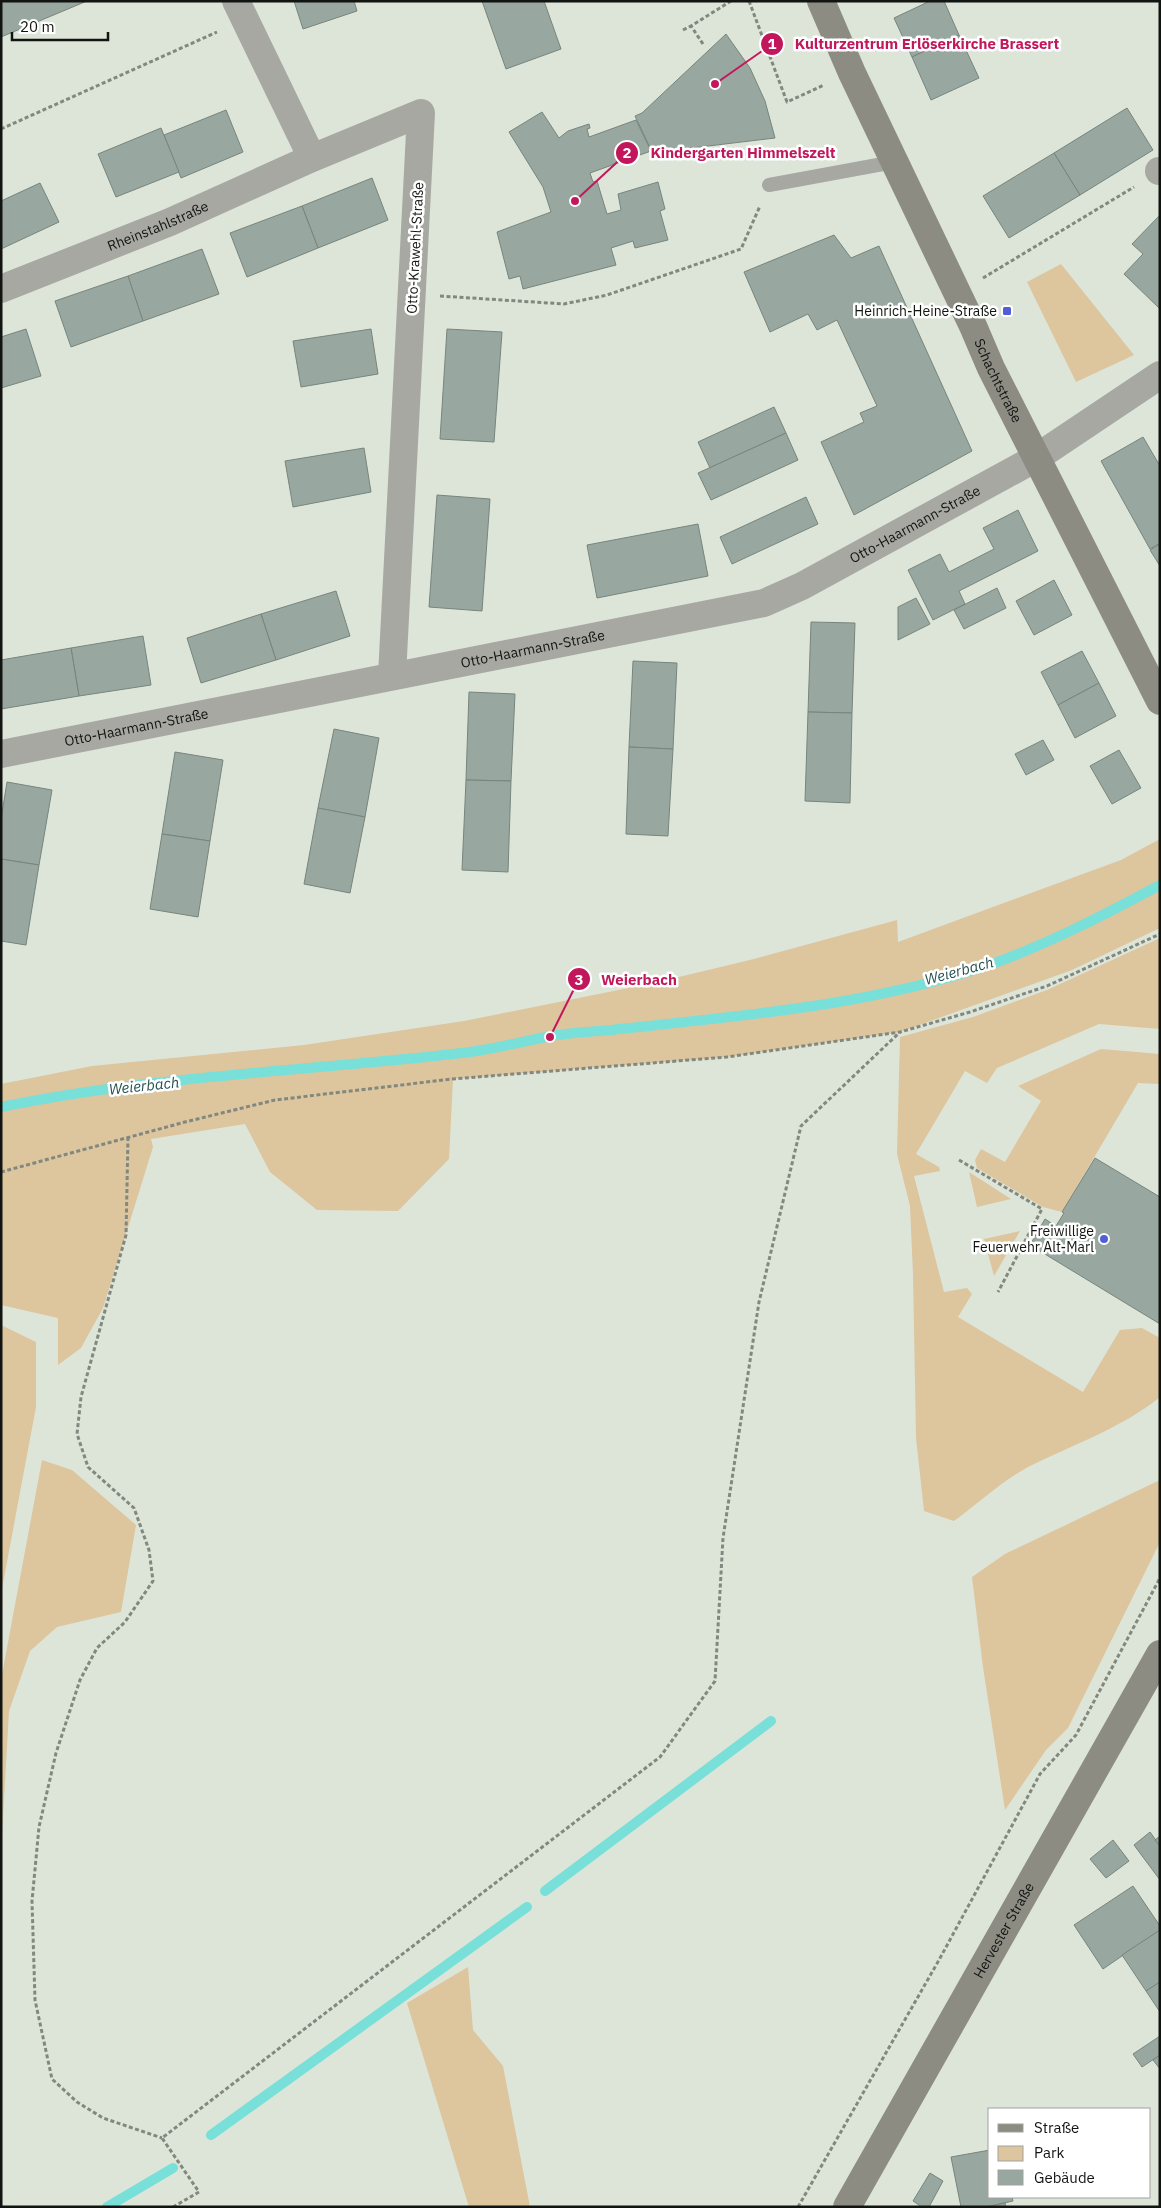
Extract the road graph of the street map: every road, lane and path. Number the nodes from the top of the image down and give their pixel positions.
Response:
1 (731, 1) edge
2 (748, 1) edge
3 (821, 1) edge
4 (240, 10) edge
5 (691, 26) junction
6 (683, 30) dead end
7 (703, 44) dead end
8 (852, 72) junction
9 (1, 129) edge
10 (312, 158) junction
11 (894, 162) junction
12 (1160, 171) edge
13 (769, 185) joint
14 (1, 289) edge
15 (412, 294) junction
16 (957, 294) junction
17 (1160, 375) edge
18 (1036, 458) junction
19 (392, 676) junction
20 (1160, 702) edge
21 (1, 754) edge
22 (1160, 934) edge
23 (900, 1032) junction
24 (128, 1137) junction
25 (959, 1160) dead end
26 (1, 1172) edge
27 (998, 1292) dead end
28 (1160, 1578) edge
29 (1160, 1654) edge
30 (162, 2138) junction
31 (173, 2207) edge
32 (798, 2207) edge
33 (846, 2207) edge

1 - 5 path
2 - 8 path
3 - 8 street, Schachtstraße
4 - 9 path
4 - 10 street
5 - 6 path
5 - 7 path
8 - 11 street, Schachtstraße
10 - 14 street, Rheinstahlstraße
10 - 15 street, Otto-Krawehl-Straße
11 - 13 lane
11 - 16 street, Schachtstraße
12 - 16 path
13 - 15 path
15 - 19 street, Otto-Krawehl-Straße
16 - 18 street, Schachtstraße
17 - 18 street
18 - 19 street, Otto-Haarmann-Straße
18 - 20 street, Schachtstraße
19 - 21 street, Otto-Haarmann-Straße
22 - 23 path
23 - 24 path
23 - 30 path
24 - 26 path
24 - 30 path
25 - 27 path
28 - 32 path
29 - 33 street, Hervester Straße
30 - 31 path

